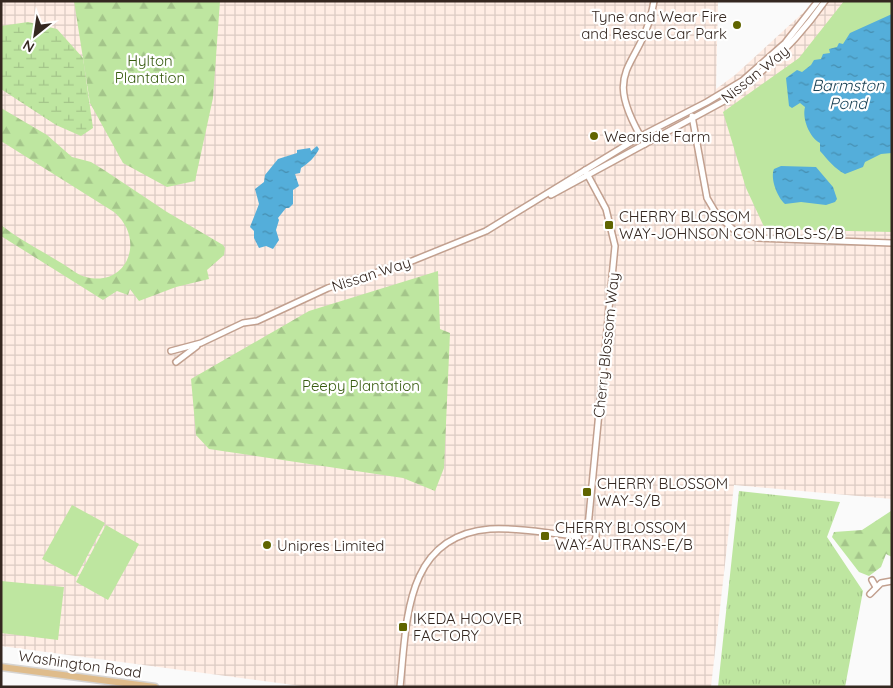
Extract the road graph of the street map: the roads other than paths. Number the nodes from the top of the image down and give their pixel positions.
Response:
1 (654, 1) edge
2 (818, 1) edge
3 (825, 1) edge
4 (690, 111) junction
5 (693, 119) junction
6 (641, 136) junction
7 (646, 144) junction
8 (585, 170) junction
9 (588, 176) junction
10 (538, 201) junction
11 (892, 243) edge
12 (202, 343) junction
13 (170, 351) dead end
14 (176, 362) dead end
15 (588, 526) junction
16 (578, 536) junction
17 (872, 580) dead end
18 (892, 581) edge
19 (876, 587) junction
20 (870, 594) dead end
21 (1, 667) edge
22 (155, 687) edge
23 (400, 687) edge

1 - 6 street
2 - 4 street, Nissan Way
3 - 5 street, Nissan Way
4 - 5 street
4 - 6 street, Nissan Way
5 - 7 street, Nissan Way
5 - 11 street
6 - 7 street
6 - 8 street, Nissan Way
7 - 9 street, Nissan Way
8 - 9 street, Cherry Blossom Way
8 - 10 street, Nissan Way
9 - 10 street, Nissan Way
9 - 15 street, Cherry Blossom Way
10 - 12 street, Nissan Way
12 - 13 street
12 - 14 street
15 - 16 street
15 - 16 street, Cherry Blossom Way
16 - 23 street, Cherry Blossom Way
17 - 19 street
18 - 19 street
19 - 20 street
21 - 22 main road, Washington Road

